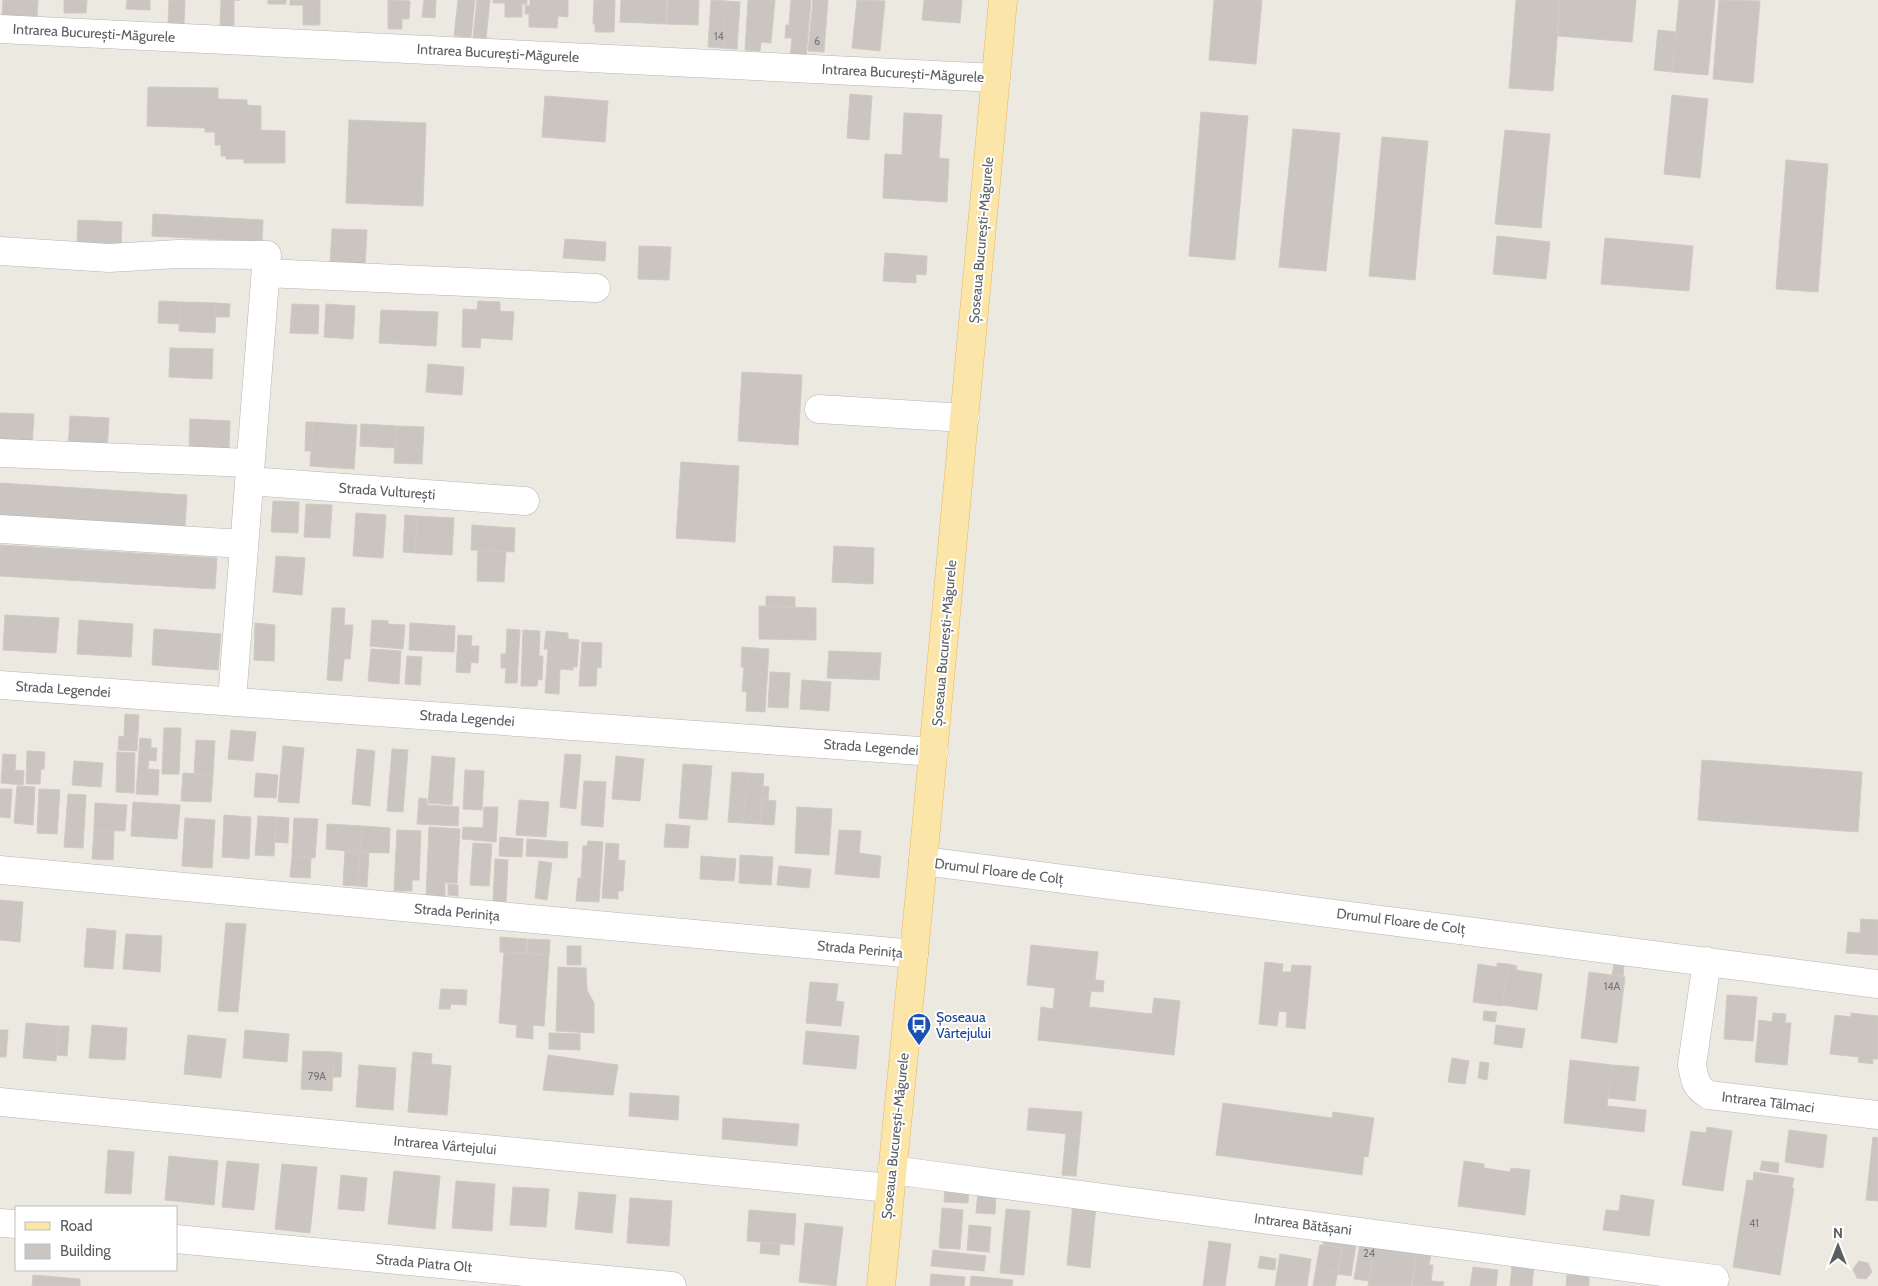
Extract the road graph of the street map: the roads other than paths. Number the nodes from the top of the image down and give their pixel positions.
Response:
1 (1003, 0) edge
2 (0, 29) edge
3 (996, 78) junction
4 (0, 251) edge
5 (267, 264) junction
6 (596, 288) dead end
7 (819, 409) dead end
8 (965, 418) junction
9 (0, 453) edge
10 (249, 472) junction
11 (525, 501) dead end
12 (0, 529) edge
13 (243, 544) junction
14 (0, 685) edge
15 (232, 700) junction
16 (934, 752) junction
17 (924, 861) junction
18 (0, 870) edge
19 (914, 954) junction
20 (1707, 961) junction
21 (1878, 984) edge
22 (0, 1102) edge
23 (1878, 1115) edge
24 (891, 1179) junction
25 (0, 1223) edge
26 (15, 1224) edge
27 (178, 1239) edge
28 (1715, 1279) dead end
29 (672, 1286) edge
30 (881, 1286) edge

1 - 3 main road, Șoseaua București-Măgurele
2 - 3 street, Intrarea București-Măgurele
3 - 8 main road, Șoseaua București-Măgurele
4 - 5 street
5 - 6 street
5 - 10 street
7 - 8 street
8 - 16 main road, Șoseaua București-Măgurele
9 - 10 street, Strada Vulturești
10 - 11 street, Strada Vulturești
10 - 13 street
12 - 13 street
13 - 15 street
14 - 15 street, Strada Legendei
15 - 16 street, Strada Legendei
16 - 17 main road, Șoseaua București-Măgurele
17 - 19 main road, Șoseaua București-Măgurele
17 - 20 street, Drumul Floare de Colț
18 - 19 street, Strada Perinița
19 - 24 main road, Șoseaua București-Măgurele
20 - 21 street, Drumul Floare de Colț
20 - 23 street, Intrarea Tălmaci
22 - 24 street, Intrarea Vârtejului
24 - 28 street, Intrarea Bătășani
24 - 30 main road, Șoseaua București-Măgurele
25 - 26 street
27 - 29 street, Strada Piatra Olt

